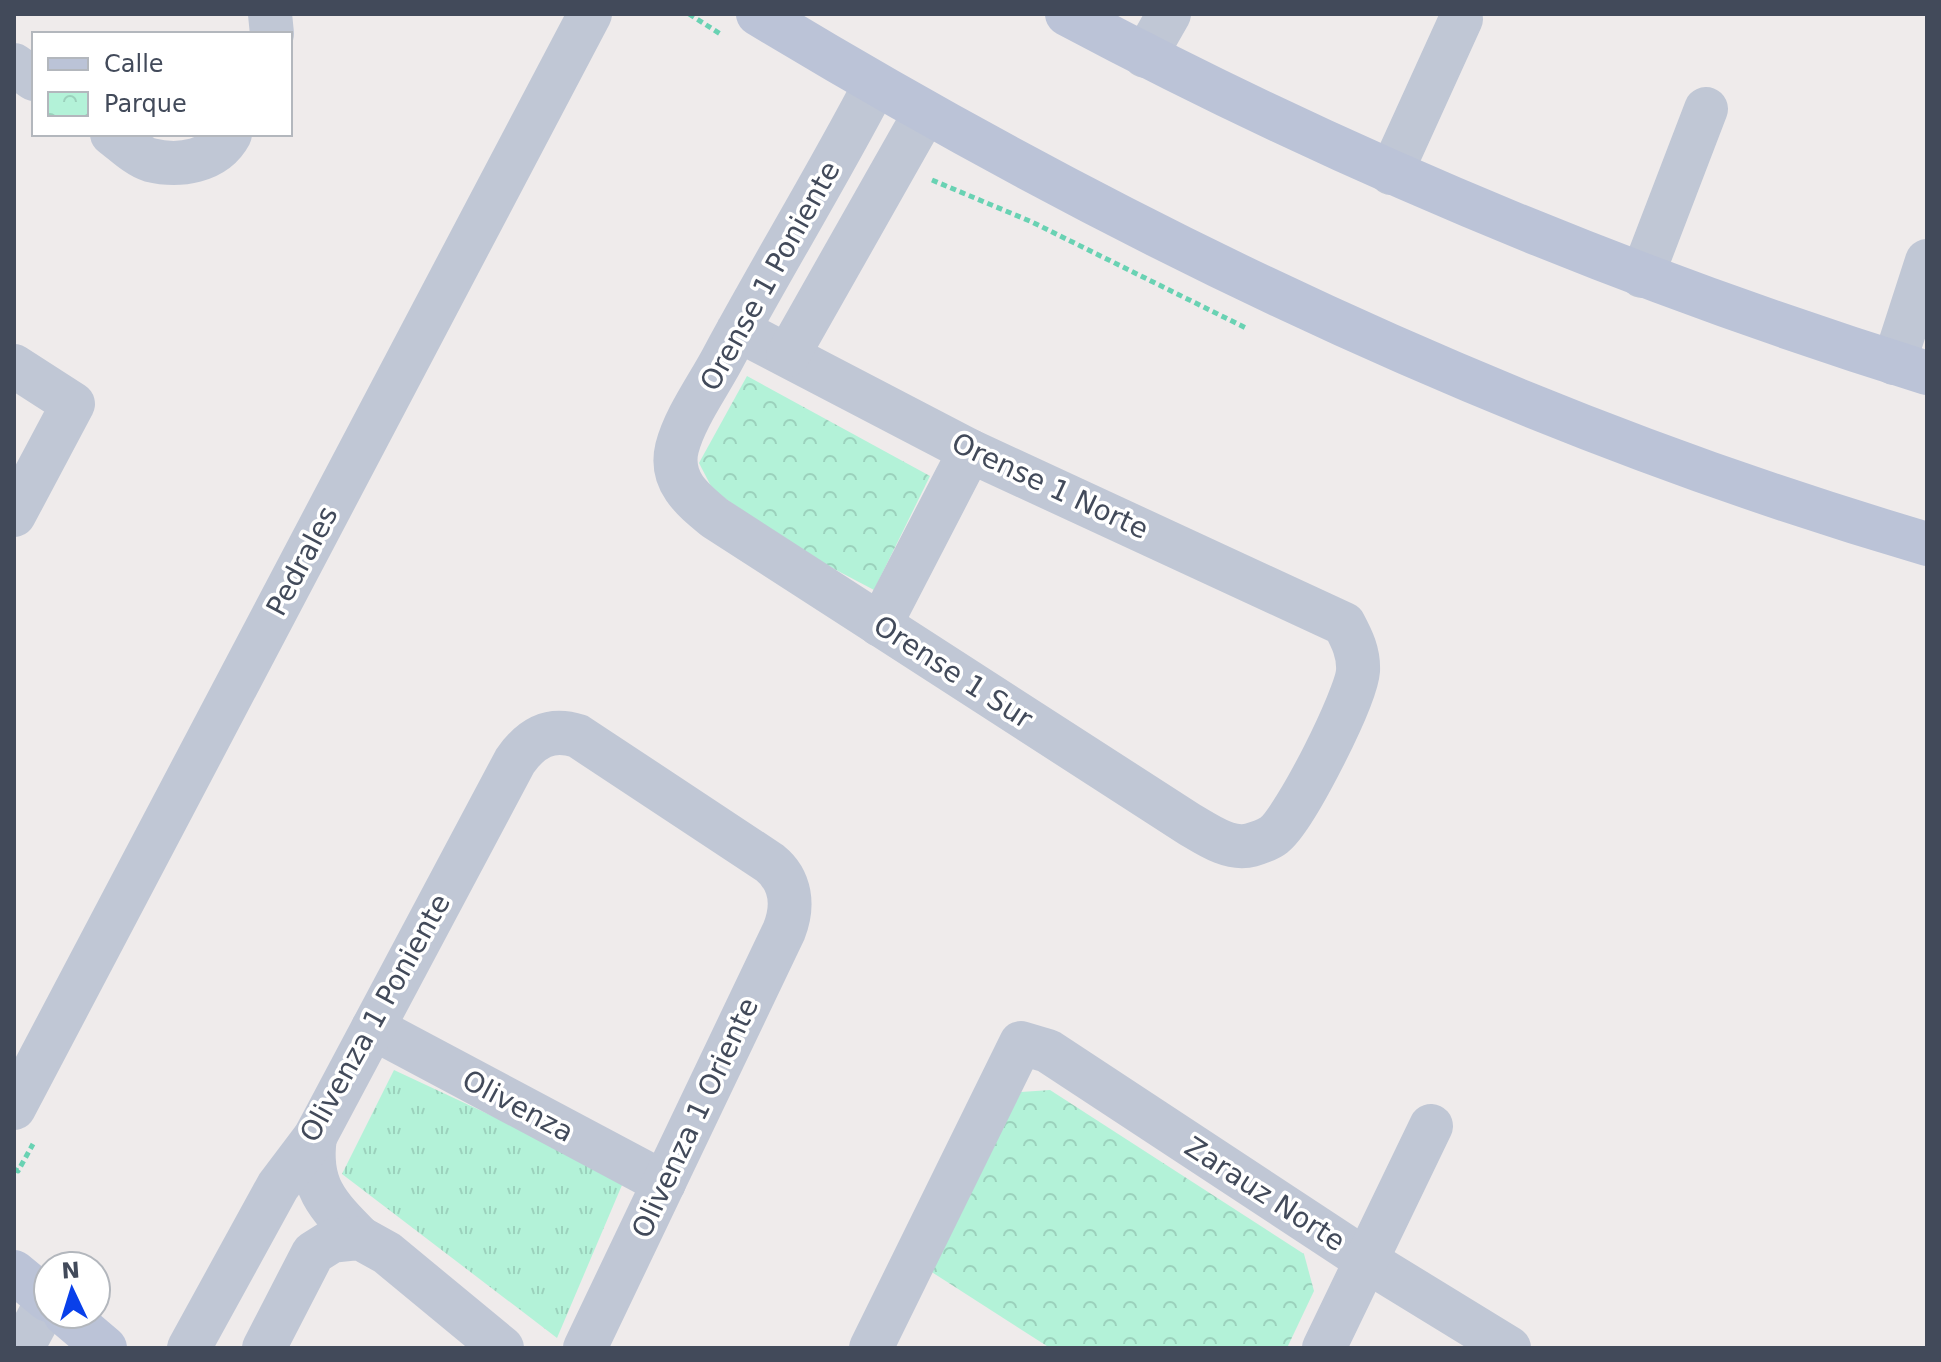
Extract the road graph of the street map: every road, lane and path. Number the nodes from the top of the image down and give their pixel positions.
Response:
1 (590, 14) edge
2 (758, 14) edge
3 (1067, 14) edge
4 (1169, 14) edge
5 (1461, 19) dead end
6 (1145, 56) junction
7 (14, 65) edge
8 (32, 78) edge
9 (875, 85) junction
10 (1706, 109) dead end
11 (925, 113) junction
12 (115, 136) edge
13 (216, 148) edge
14 (1391, 173) junction
15 (1927, 261) edge
16 (1642, 276) junction
17 (738, 330) junction
18 (788, 355) junction
19 (14, 366) edge
20 (1911, 368) edge
21 (970, 451) junction
22 (677, 471) joint
23 (14, 515) edge
24 (1927, 544) edge
25 (880, 625) junction
26 (542, 736) joint
27 (1249, 846) joint
28 (373, 1028) junction
29 (14, 1108) edge
30 (1431, 1126) dead end
31 (315, 1137) junction
32 (664, 1183) junction
33 (360, 1238) junction
34 (1367, 1261) junction
35 (14, 1272) edge
36 (32, 1287) edge
37 (32, 1330) edge
38 (22, 1348) edge
39 (189, 1348) edge
40 (264, 1348) edge
41 (502, 1348) edge
42 (585, 1348) edge
43 (871, 1348) edge
44 (1324, 1348) edge
45 (1509, 1348) edge

1 - 29 street, Pedrales
2 - 9 street
3 - 6 street
4 - 6 street
5 - 14 street
6 - 14 street
7 - 8 street
9 - 11 street
9 - 17 street, Orense 1 Poniente
10 - 16 street
11 - 18 street, Orense 1 Poniente
11 - 24 street
12 - 13 street
14 - 16 street
15 - 20 street
16 - 20 street
17 - 18 street, Orense 1 Norte
17 - 22 street, Orense 1 Poniente
18 - 21 street, Orense 1 Norte
19 - 23 street
21 - 25 street
21 - 27 street, Orense 1 Norte
22 - 25 street, Orense 1 Sur
25 - 27 street, Orense 1 Sur
26 - 28 street, Olivenza 1 Poniente
26 - 32 street, Olivenza 1 Oriente
28 - 31 street, Olivenza 1 Poniente
28 - 32 street, Olivenza
30 - 34 street
31 - 33 street
31 - 39 street, Olivenza 1 Poniente
32 - 42 street, Olivenza 1 Oriente
33 - 40 street
33 - 41 street
34 - 43 street, Zarauz Norte
34 - 44 street
34 - 45 street, Zarauz Norte
35 - 36 street
37 - 38 street

